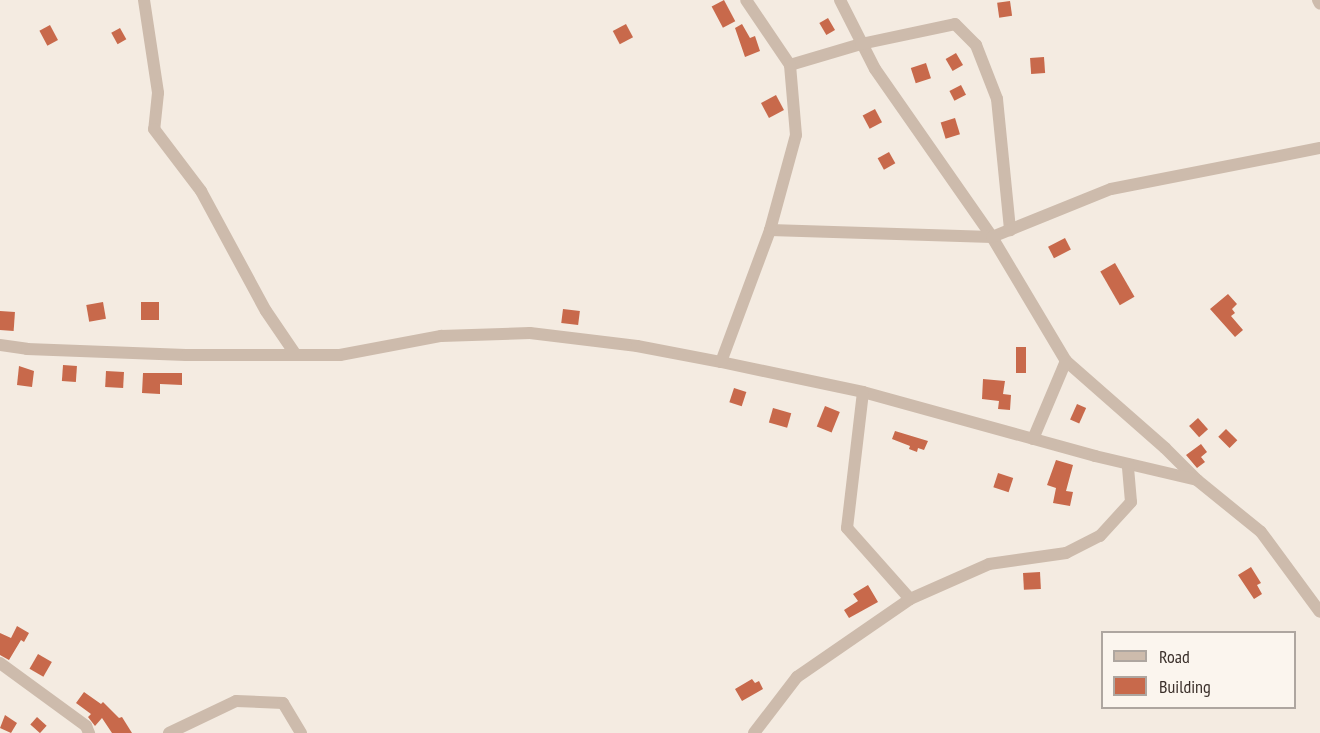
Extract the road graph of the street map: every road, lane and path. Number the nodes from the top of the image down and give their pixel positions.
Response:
1 (144, 0) edge
2 (746, 0) edge
3 (840, 0) edge
4 (861, 44) junction
5 (790, 65) junction
6 (1320, 148) edge
7 (770, 230) junction
8 (1011, 230) junction
9 (992, 237) junction
10 (0, 345) edge
11 (296, 355) junction
12 (1066, 361) junction
13 (721, 362) junction
14 (863, 392) junction
15 (1033, 439) junction
16 (1128, 464) junction
17 (1197, 480) junction
18 (910, 599) junction
19 (1320, 612) edge
20 (0, 663) edge
21 (89, 733) edge
22 (169, 733) edge
23 (301, 733) edge
24 (754, 733) edge

1 - 11 street
2 - 5 street
3 - 4 street
4 - 5 street
4 - 8 street
4 - 9 street
5 - 7 street
6 - 8 street
7 - 9 street
7 - 13 street
8 - 9 street
9 - 12 street
10 - 11 street
11 - 13 street
12 - 15 street
12 - 17 street
13 - 14 street
14 - 15 street
14 - 18 street
15 - 16 street
16 - 17 street
16 - 18 street
17 - 19 street
18 - 24 street
20 - 21 street
22 - 23 street

